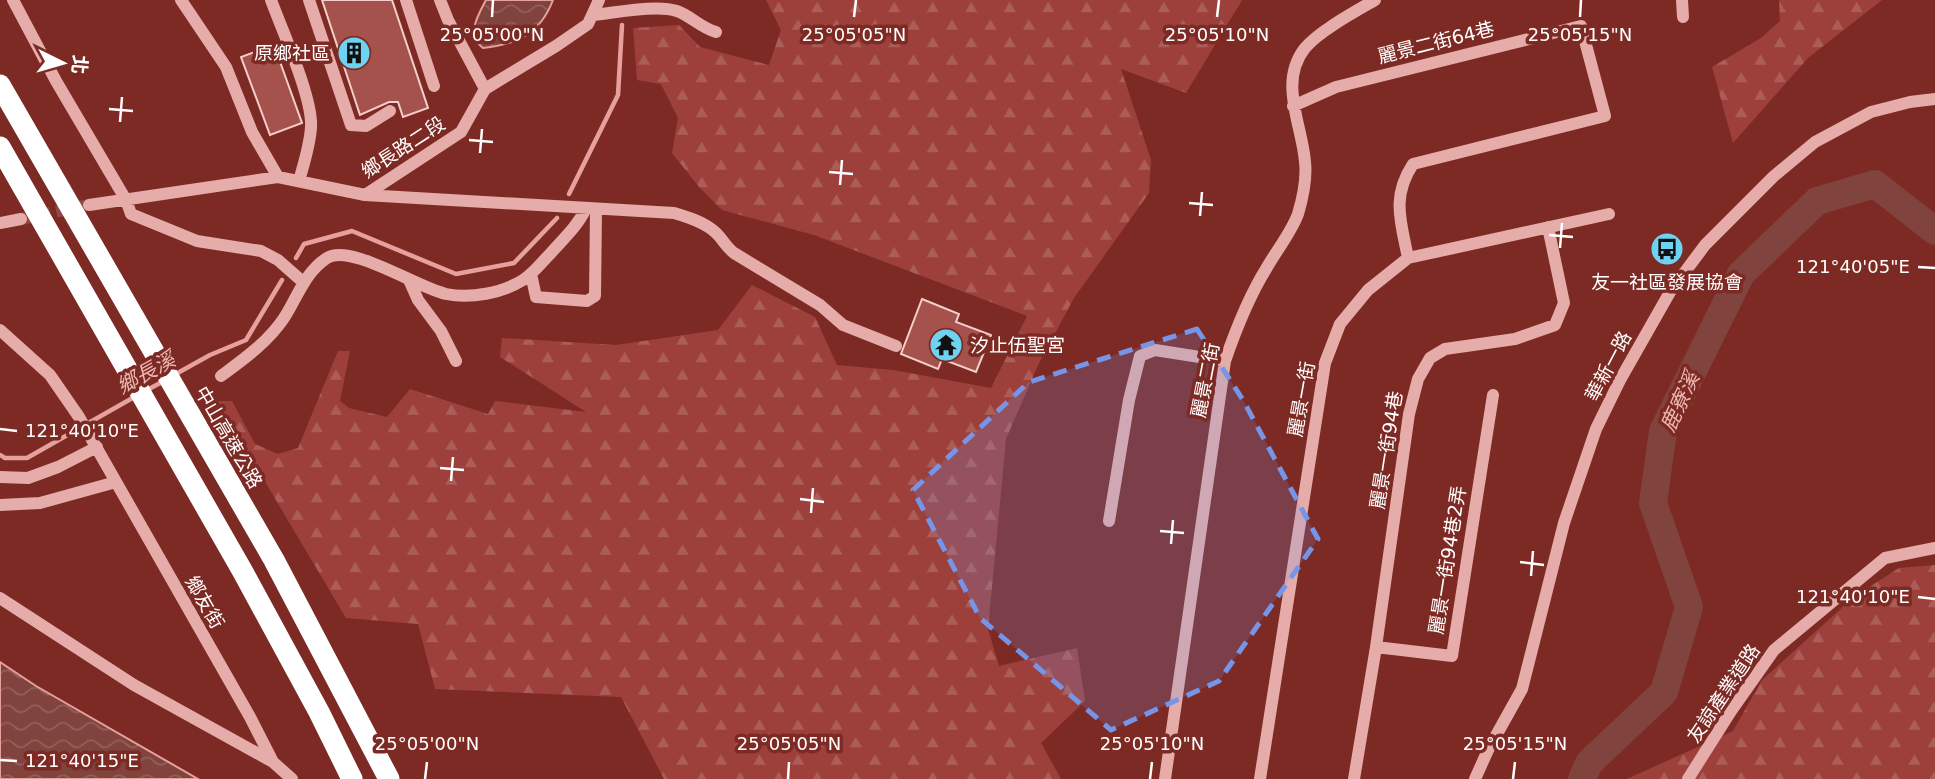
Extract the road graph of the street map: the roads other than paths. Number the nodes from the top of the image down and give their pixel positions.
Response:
1 (13, 0) edge
2 (181, 0) edge
3 (271, 0) edge
4 (309, 0) edge
5 (406, 0) edge
6 (440, 0) edge
7 (599, 0) edge
8 (1375, 0) edge
9 (1682, 0) edge
10 (592, 15) junction
11 (1683, 18) dead end
12 (716, 32) dead end
13 (0, 85) edge
14 (434, 86) dead end
15 (485, 89) junction
16 (1935, 99) edge
17 (1293, 106) junction
18 (390, 111) dead end
19 (0, 147) edge
20 (278, 177) junction
21 (299, 181) junction
22 (365, 195) junction
23 (126, 200) junction
24 (89, 205) tunnel mouth
25 (591, 209) junction
26 (1609, 214) dead end
27 (21, 219) tunnel mouth
28 (0, 223) edge
29 (1548, 228) junction
30 (1408, 258) junction
31 (531, 274) junction
32 (303, 282) junction
33 (410, 282) junction
34 (0, 331) edge
35 (896, 346) dead end
36 (456, 361) dead end
37 (1225, 361) junction
38 (222, 376) dead end
39 (1493, 395) dead end
40 (94, 442) junction
41 (0, 477) edge
42 (116, 482) junction
43 (0, 505) edge
44 (1109, 521) dead end
45 (1935, 548) edge
46 (0, 598) edge
47 (1376, 647) junction
48 (273, 762) junction
49 (292, 779) edge
50 (352, 779) edge
51 (389, 779) edge
52 (1165, 779) edge
53 (1260, 779) edge
54 (1354, 779) edge
55 (1475, 779) edge
56 (1688, 779) edge

1 - 23 street
2 - 20 street
3 - 21 street
4 - 18 street
5 - 14 street
6 - 15 street
7 - 10 street, 鄉長路二段
8 - 17 street, 麗景二街
9 - 11 street
10 - 12 street
10 - 15 street, 鄉長路二段
13 - 51 highway, 中山高速公路
15 - 22 street, 鄉長路二段
16 - 55 street, 華新一路
17 - 30 street, 麗景二街64巷
17 - 37 street, 麗景二街
19 - 50 highway
20 - 21 street, 鄉長路二段
20 - 23 street, 鄉長路二段
21 - 22 street, 鄉長路二段
22 - 25 street
23 - 24 street, 鄉長路二段
23 - 32 street
25 - 31 street
25 - 31 street
25 - 35 street
26 - 29 street, 麗景一街
27 - 28 street
29 - 30 street, 麗景一街
29 - 47 street, 麗景一街94巷
30 - 53 street, 麗景一街
31 - 33 street
32 - 33 street
32 - 38 street
33 - 36 street
34 - 40 street, 鄉友街
37 - 44 street
37 - 52 street, 麗景二街
39 - 47 street, 麗景一街94巷2弄
40 - 41 street
40 - 42 street, 鄉友街
42 - 43 street
42 - 48 street, 鄉友街
45 - 56 street, 友諒產業道路
46 - 48 street
47 - 54 street, 麗景一街94巷
48 - 49 street, 鄉友街

